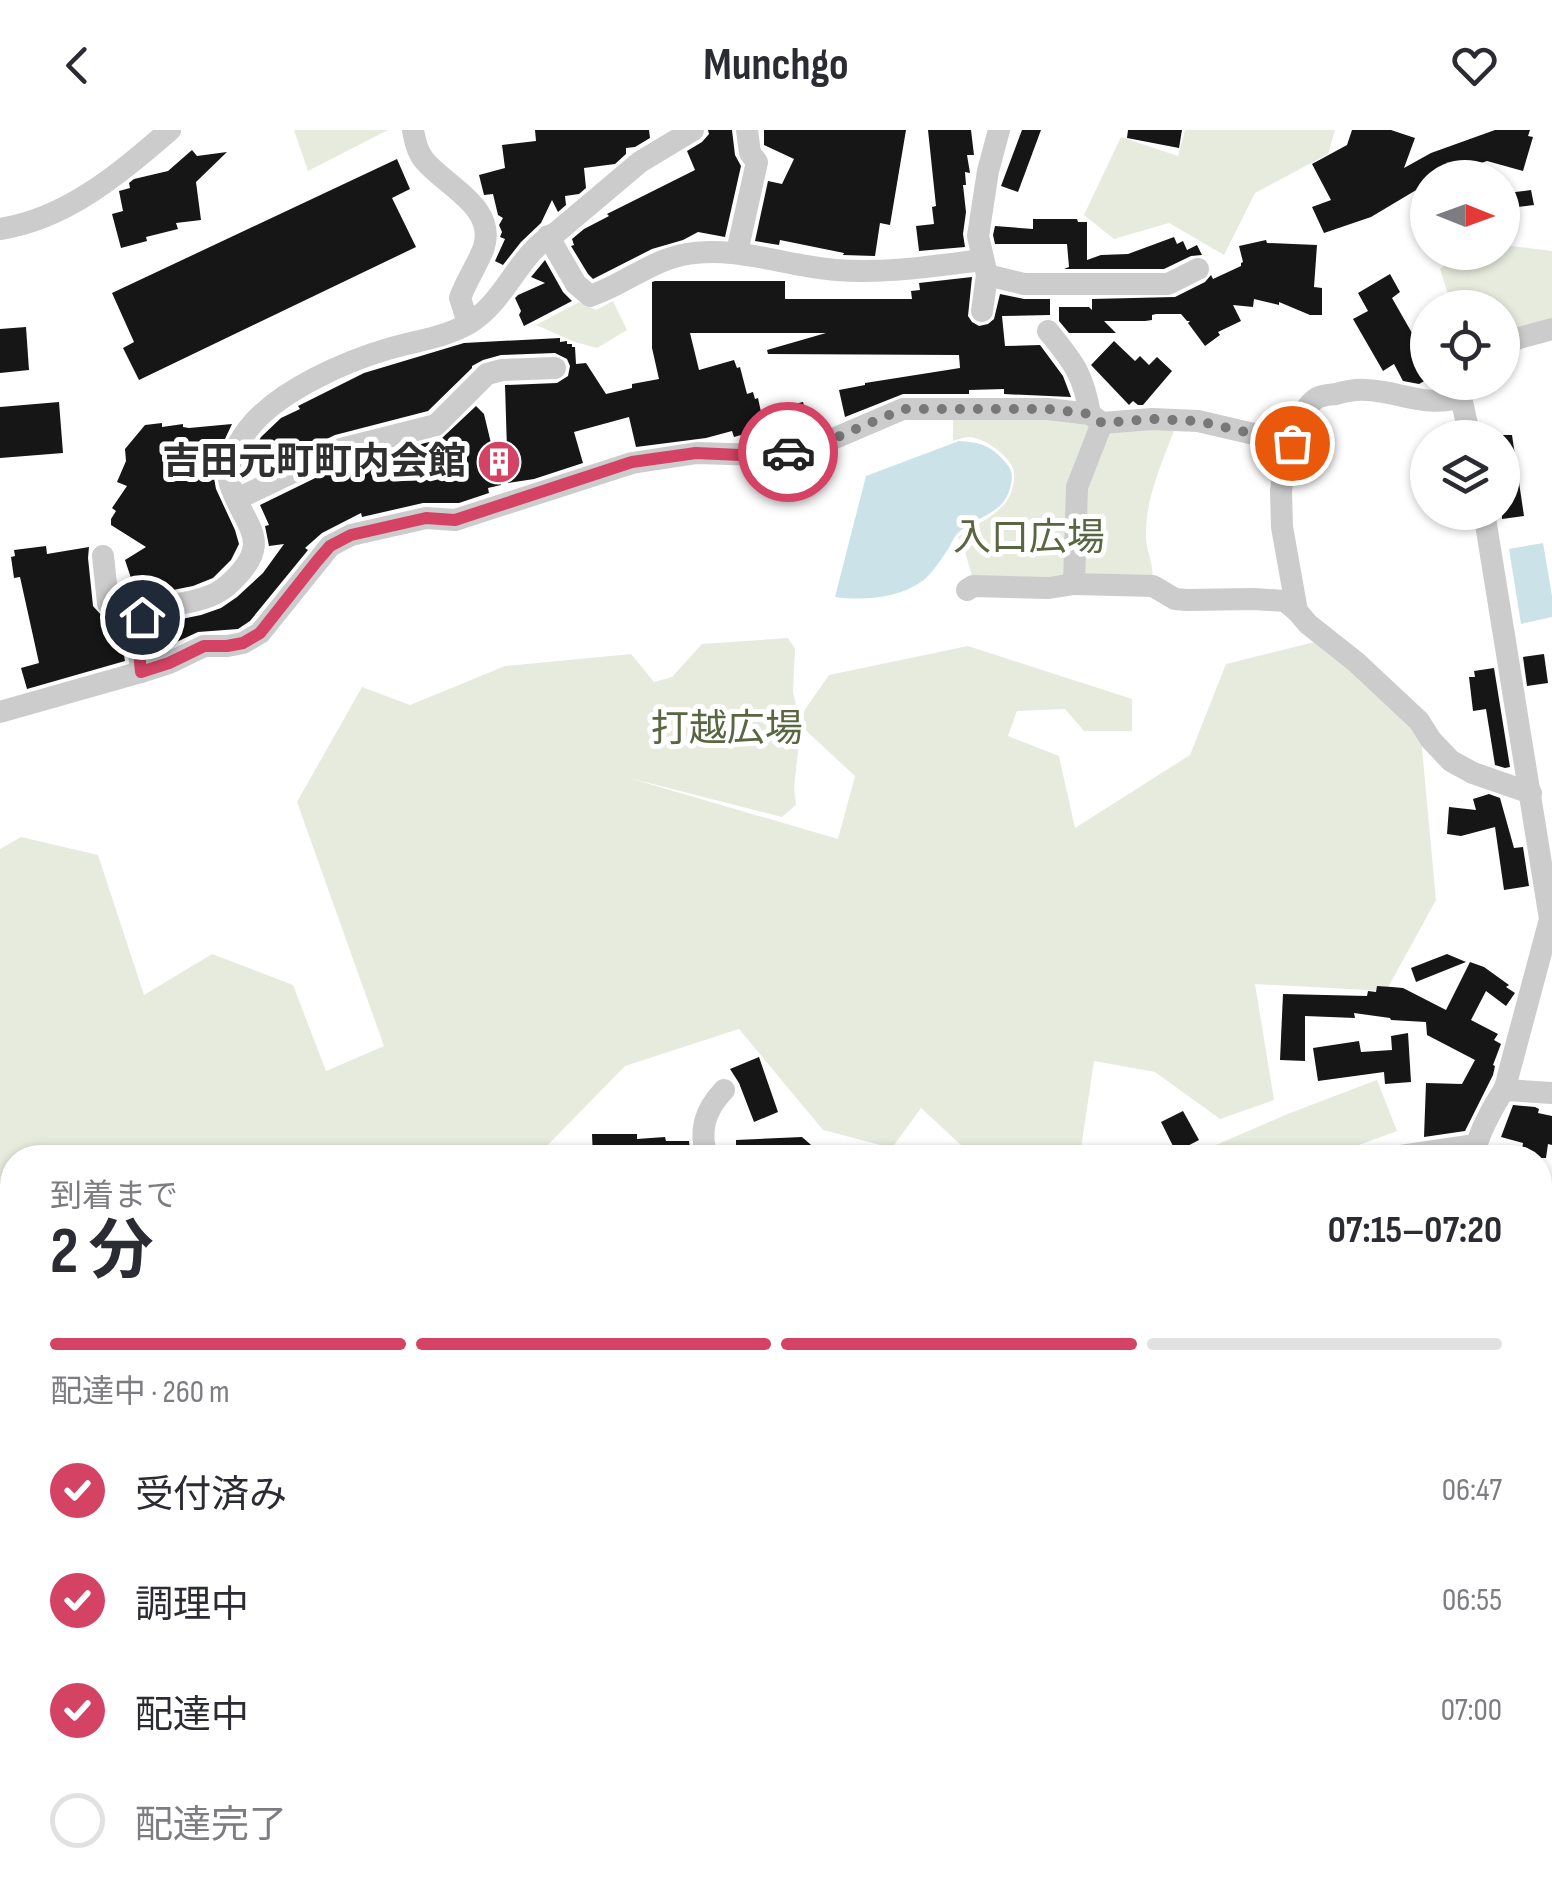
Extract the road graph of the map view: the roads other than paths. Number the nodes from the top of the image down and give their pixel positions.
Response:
1 (170, 130) edge
2 (413, 130) edge
3 (693, 130) edge
4 (747, 130) edge
5 (999, 130) edge
6 (0, 229) edge
7 (548, 236) junction
8 (737, 252) junction
9 (985, 268) junction
10 (1198, 269) dead end
11 (982, 311) dead end
12 (468, 324) junction
13 (1552, 329) edge
14 (1048, 331) dead end
15 (1520, 338) edge
16 (555, 368) dead end
17 (1410, 398) edge
18 (1418, 400) edge
19 (1449, 400) edge
20 (1096, 418) junction
21 (1292, 443) junction
22 (237, 499) junction
23 (1487, 530) edge
24 (103, 556) dead end
25 (1074, 584) junction
26 (967, 590) dead end
27 (1296, 611) junction
28 (142, 617) junction
29 (141, 672) junction
30 (0, 712) edge
31 (1531, 793) junction
32 (724, 1090) dead end
33 (1506, 1090) junction
34 (1552, 1092) edge
35 (702, 1145) edge
36 (1478, 1145) edge

1 - 6 street
2 - 12 street
3 - 7 street
4 - 8 street
5 - 9 street
7 - 8 street
7 - 12 street
8 - 9 street
9 - 10 street
9 - 11 street
12 - 22 street
13 - 15 street
14 - 20 street
16 - 22 street
17 - 21 street
18 - 19 street
20 - 21 street
20 - 25 street
20 - 29 street
21 - 27 street
22 - 28 street
23 - 31 street
24 - 28 street
25 - 26 street
25 - 27 street
27 - 31 street
28 - 29 street
29 - 30 street
31 - 33 street
32 - 35 street
33 - 34 street
33 - 36 street

